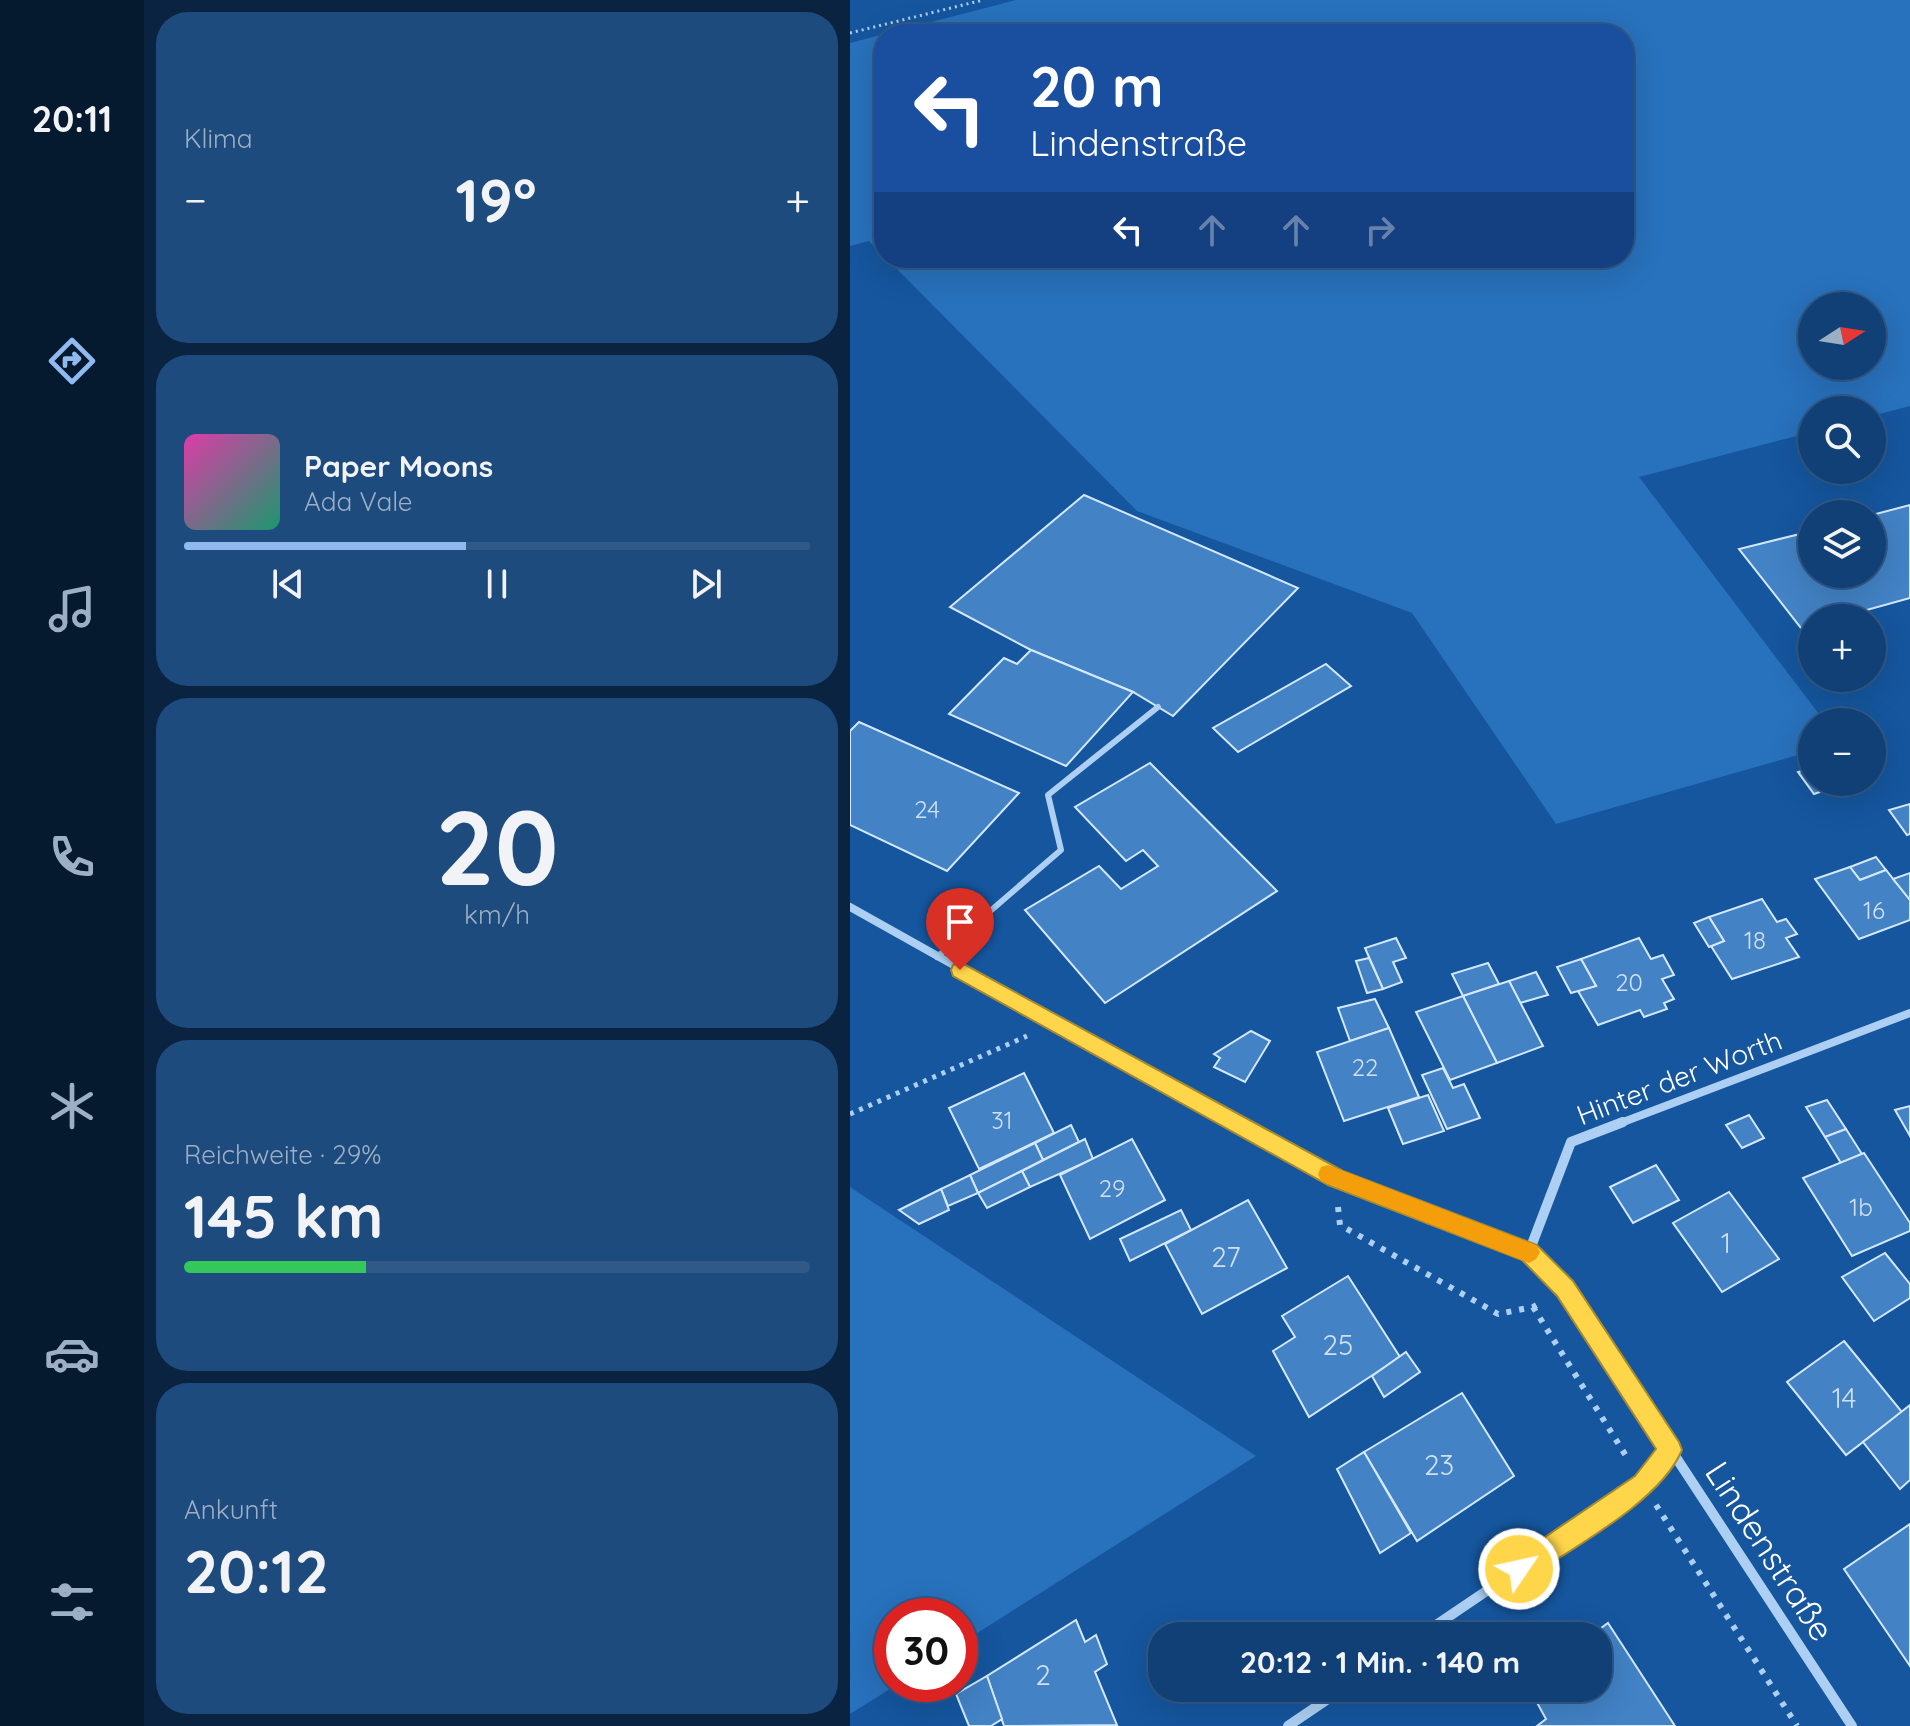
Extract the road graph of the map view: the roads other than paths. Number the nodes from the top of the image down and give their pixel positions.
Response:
1 (1158, 707) dead end
2 (850, 907) edge
3 (937, 957) junction
4 (1910, 1013) edge
5 (1529, 1252) junction
6 (1670, 1450) junction
7 (1441, 1622) edge
8 (1323, 1702) edge
9 (1288, 1726) edge
10 (1852, 1726) edge

1 - 3 lane
2 - 3 street
3 - 5 street
4 - 5 street, Hinter der Worth
5 - 6 street, Lindenstraße
6 - 7 street
6 - 10 street, Lindenstraße
8 - 9 street

